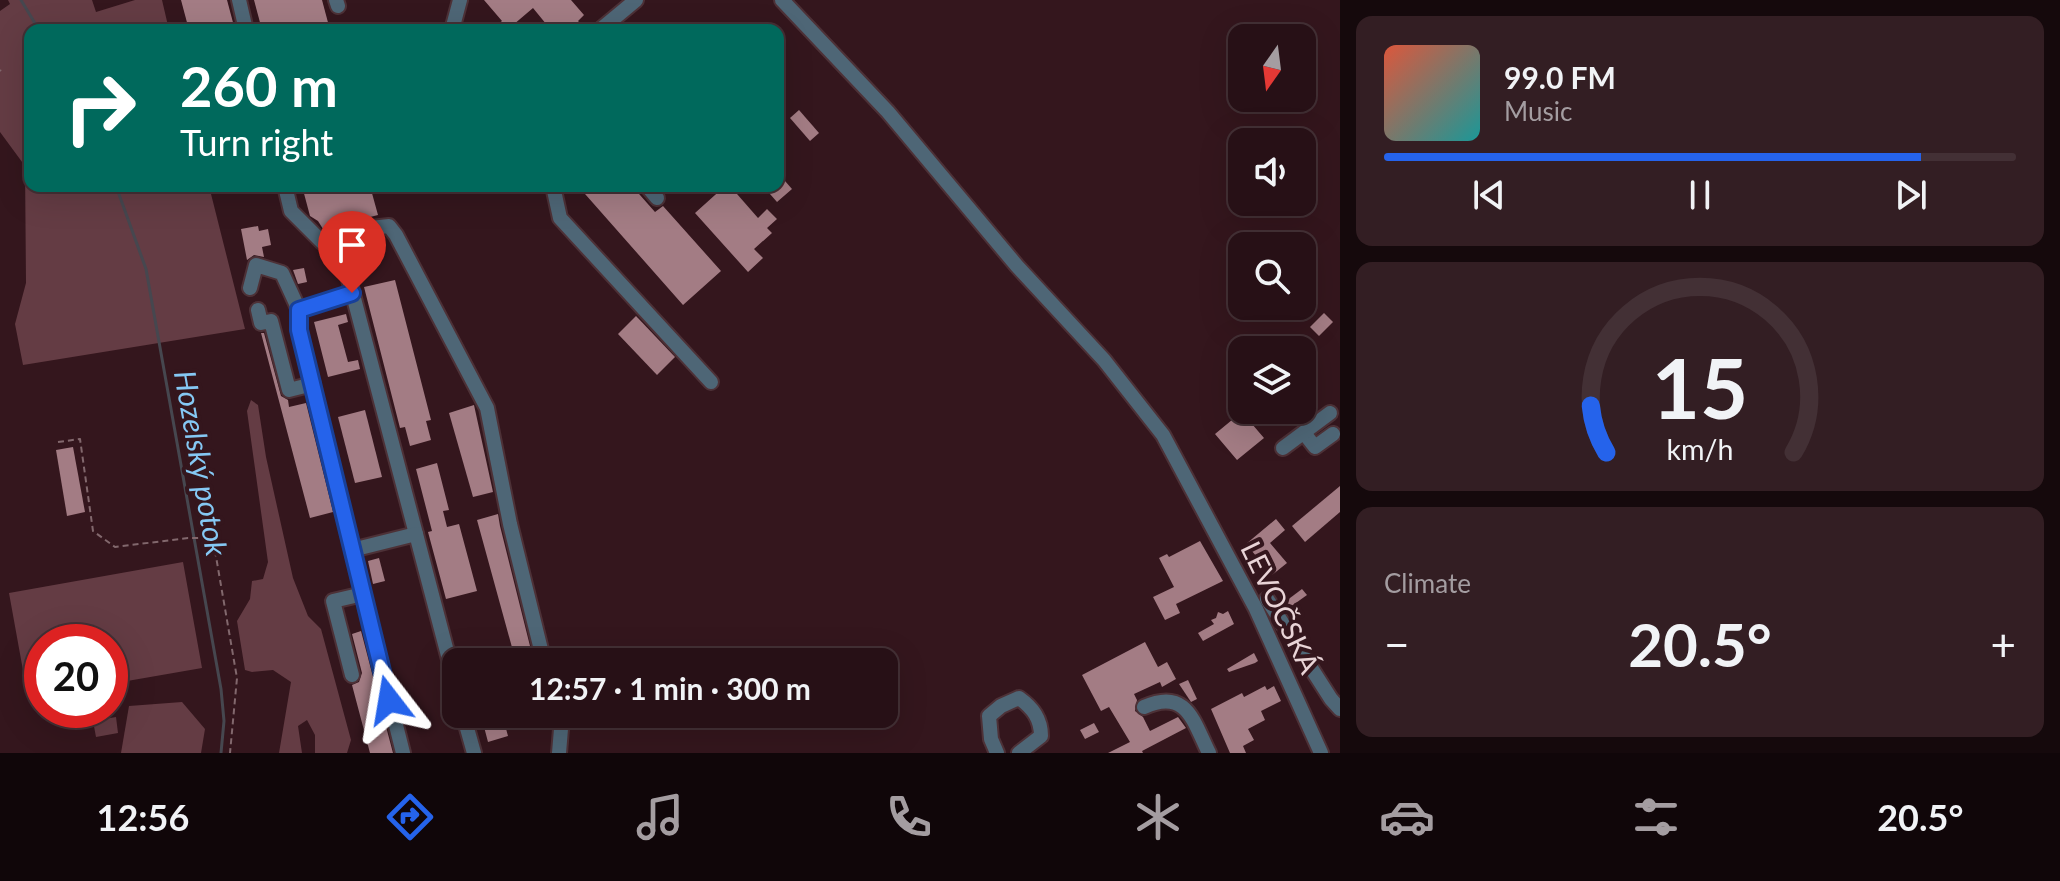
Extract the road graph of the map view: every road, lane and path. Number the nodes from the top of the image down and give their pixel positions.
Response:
1 (239, 0) edge
2 (460, 0) edge
3 (636, 0) edge
4 (782, 0) edge
5 (245, 24) edge
6 (454, 24) edge
7 (607, 24) edge
8 (286, 192) edge
9 (554, 192) edge
10 (652, 192) edge
11 (657, 198) dead end
12 (341, 249) junction
13 (250, 288) dead end
14 (352, 293) junction
15 (258, 310) dead end
16 (299, 310) junction
17 (711, 382) dead end
18 (313, 384) junction
19 (1330, 413) dead end
20 (1304, 433) junction
21 (1333, 434) dead end
22 (58, 442) dead end
23 (1283, 448) dead end
24 (416, 534) junction
25 (352, 550) junction
26 (363, 594) junction
27 (1267, 599) dead end
28 (446, 648) edge
29 (541, 648) edge
30 (352, 675) dead end
31 (1144, 707) dead end
32 (1340, 709) edge
33 (467, 728) edge
34 (561, 728) edge
35 (230, 753) edge
36 (403, 753) edge
37 (474, 753) edge
38 (559, 753) edge
39 (997, 753) edge
40 (1019, 753) edge
41 (1209, 753) edge
42 (1321, 753) edge

1 - 5 street
2 - 6 street
3 - 7 street
4 - 42 street, LEVOČSKÁ
8 - 12 street
9 - 17 street
10 - 11 street
12 - 14 street
12 - 29 street
13 - 16 street
14 - 16 street
14 - 24 street
15 - 18 street
16 - 18 street
18 - 25 street
19 - 20 street
20 - 21 street
20 - 23 street
22 - 35 path
24 - 25 street
24 - 28 street
25 - 26 street
26 - 30 street
26 - 36 street
27 - 32 street
31 - 41 street
33 - 37 street
34 - 38 street
39 - 40 street

